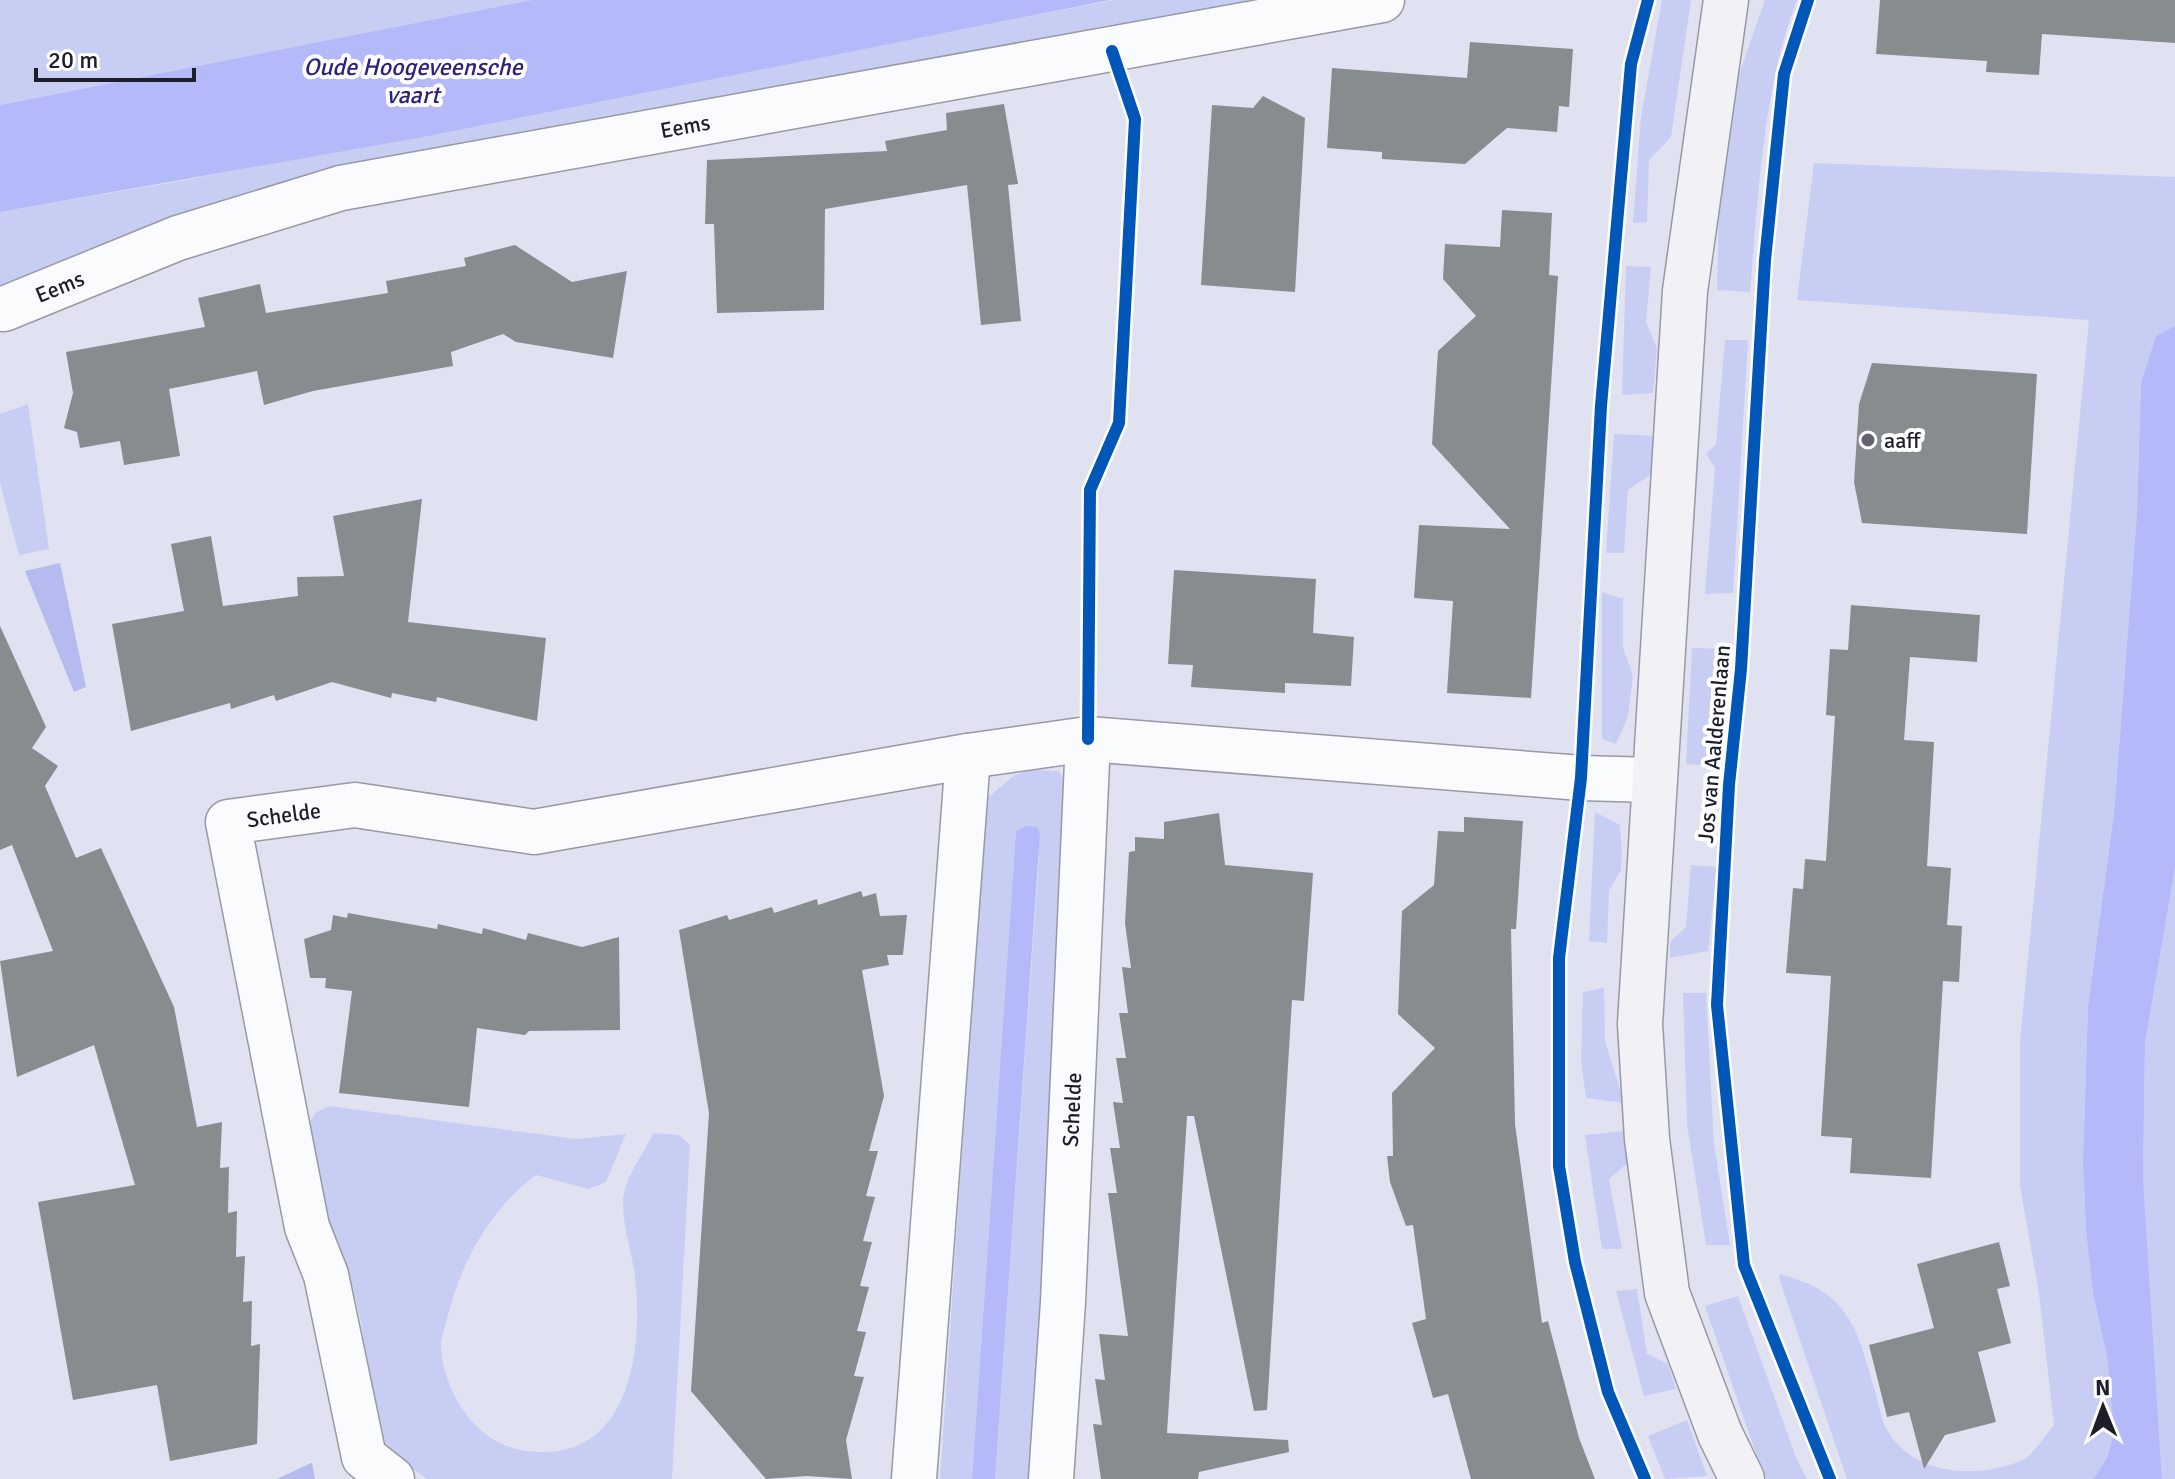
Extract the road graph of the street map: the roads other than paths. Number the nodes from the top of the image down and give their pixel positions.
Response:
1 (1382, 0) edge
2 (1726, 0) edge
3 (4, 309) dead end
4 (1088, 739) junction
5 (968, 756) junction
6 (1653, 780) junction
7 (392, 1479) edge
8 (914, 1479) edge
9 (1051, 1479) edge
10 (1742, 1479) edge

1 - 3 street, Eems
2 - 6 street
4 - 5 street, Schelde
4 - 6 street, Schelde
4 - 9 street, Schelde
5 - 7 street, Schelde
5 - 8 street
6 - 10 street

